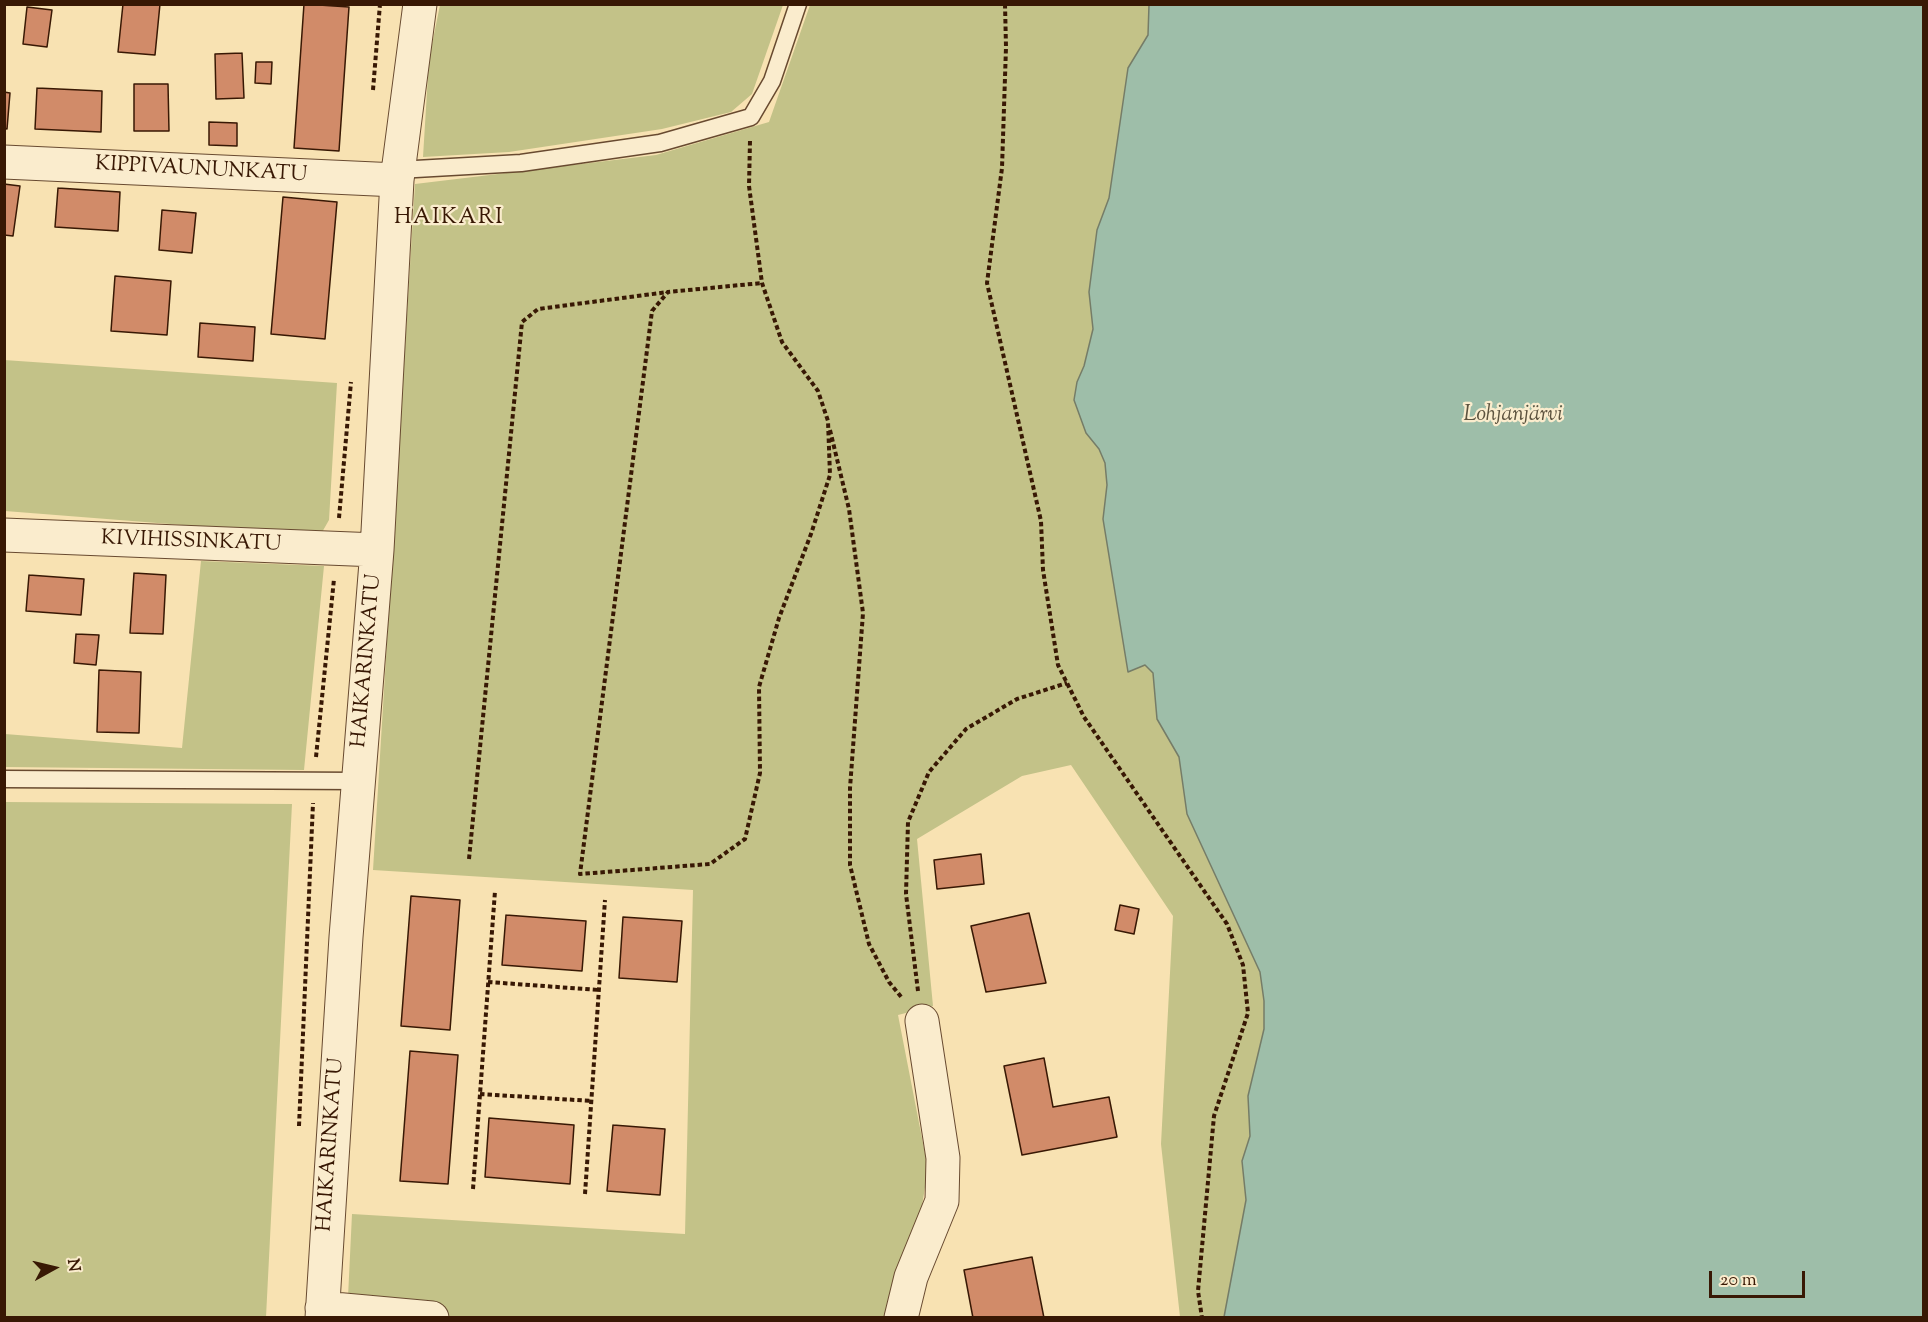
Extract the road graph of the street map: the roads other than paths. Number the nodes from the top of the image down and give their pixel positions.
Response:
1 (420, 4) edge
2 (798, 4) edge
3 (4, 162) edge
4 (398, 175) junction
5 (4, 536) edge
6 (377, 550) junction
7 (4, 779) edge
8 (358, 781) junction
9 (922, 1022) road end
10 (322, 1313) edge
11 (432, 1317) edge
12 (902, 1317) edge

1 - 4 street, HAIKARINKATU
2 - 4 lane
3 - 4 street, KIPPIVAUNUNKATU
4 - 6 street, HAIKARINKATU
5 - 6 street, KIVIHISSINKATU
6 - 8 street, HAIKARINKATU
7 - 8 lane
8 - 10 street, HAIKARINKATU
9 - 12 street
10 - 11 street

